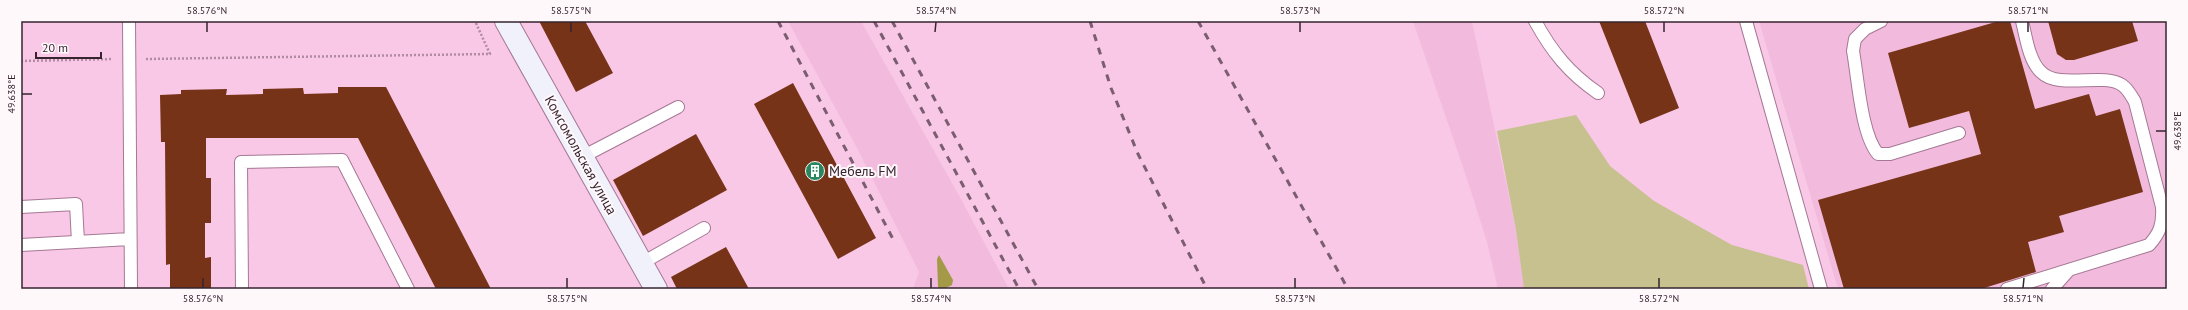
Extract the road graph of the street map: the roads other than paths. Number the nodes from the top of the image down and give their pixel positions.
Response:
1 (129, 21) edge
2 (506, 21) edge
3 (1535, 21) edge
4 (1746, 21) edge
5 (1881, 21) edge
6 (2022, 21) edge
7 (1598, 93) dead end
8 (678, 107) dead end
9 (1959, 133) dead end
10 (582, 157) junction
11 (21, 207) edge
12 (704, 228) dead end
13 (130, 239) junction
14 (78, 242) junction
15 (21, 245) edge
16 (642, 264) junction
17 (2070, 270) junction
18 (131, 289) edge
19 (242, 289) edge
20 (408, 289) edge
21 (656, 289) edge
22 (1821, 289) edge
23 (2007, 289) edge
24 (2052, 289) edge

1 - 13 lane
2 - 10 main road, Комсомольская улица
3 - 7 lane
4 - 22 lane
5 - 9 lane
6 - 17 lane
8 - 10 lane
10 - 16 main road, Комсомольская улица
11 - 14 lane
12 - 16 lane
13 - 14 lane
13 - 18 lane
14 - 15 lane
16 - 21 main road, Комсомольская улица
17 - 23 lane
17 - 24 lane
19 - 20 lane

